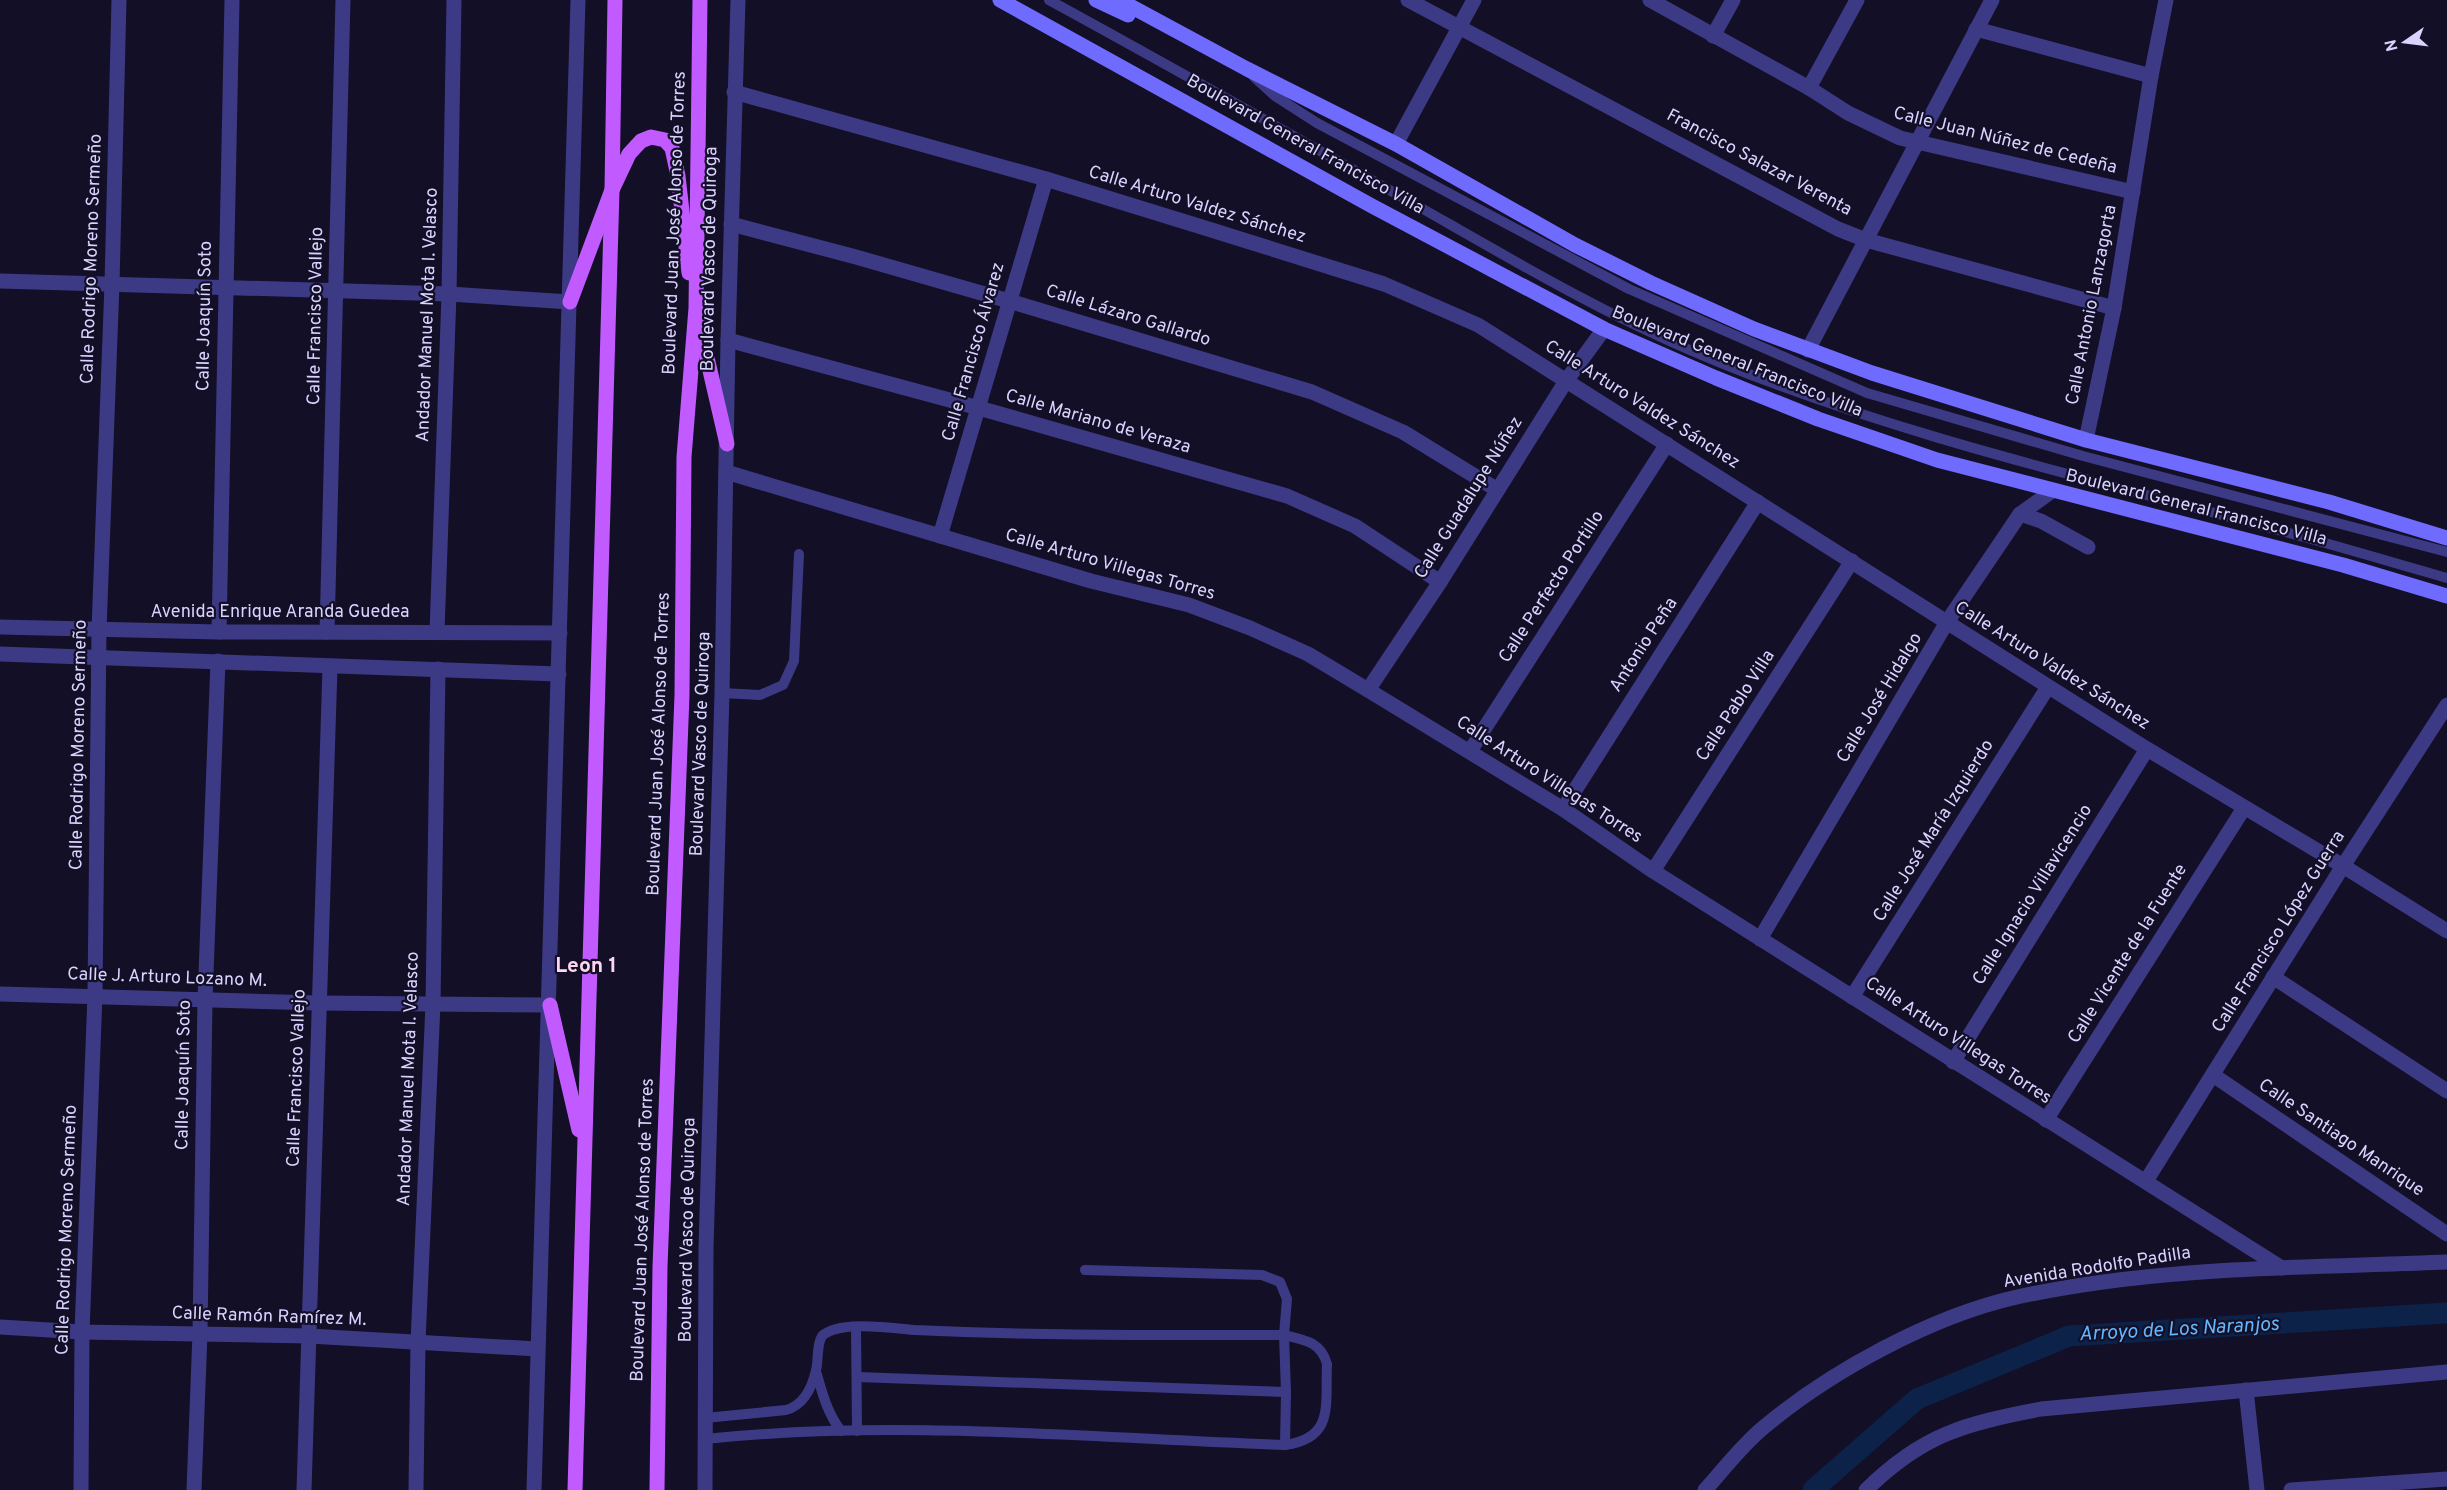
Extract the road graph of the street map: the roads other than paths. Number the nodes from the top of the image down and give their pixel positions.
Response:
1 (119, 0) edge
2 (232, 0) edge
3 (343, 0) edge
4 (454, 0) edge
5 (578, 0) edge
6 (615, 0) edge
7 (699, 0) edge
8 (738, 0) edge
9 (1000, 0) edge
10 (1049, 0) edge
11 (1096, 0) edge
12 (1119, 0) edge
13 (1408, 0) edge
14 (1474, 0) edge
15 (1650, 0) edge
16 (1732, 0) edge
17 (1857, 0) edge
18 (1992, 0) edge
19 (2166, 0) edge
20 (1459, 27) junction
21 (1976, 29) junction
22 (1181, 34) junction
23 (1713, 36) junction
24 (1247, 69) junction
25 (2151, 76) junction
26 (1809, 88) junction
27 (734, 92) junction
28 (1916, 142) junction
29 (1396, 144) junction
30 (1046, 179) junction
31 (612, 190) junction
32 (2133, 192) junction
33 (730, 224) junction
34 (1866, 240) junction
35 (0, 281) edge
36 (112, 284) junction
37 (225, 288) junction
38 (337, 290) junction
39 (449, 294) junction
40 (1009, 301) junction
41 (570, 302) junction
42 (696, 308) junction
43 (2114, 308) junction
44 (1604, 329) junction
45 (728, 340) junction
46 (1808, 350) junction
47 (1566, 381) junction
48 (979, 408) junction
49 (2086, 440) junction
50 (727, 444) junction
51 (1667, 444) junction
52 (726, 472) junction
53 (1496, 489) junction
54 (2052, 491) junction
55 (1758, 502) junction
56 (2020, 514) junction
57 (940, 536) junction
58 (2447, 538) edge
59 (2088, 547) dead end
60 (2447, 552) edge
61 (799, 554) dead end
62 (1852, 561) junction
63 (2447, 578) edge
64 (1440, 582) junction
65 (2447, 596) edge
66 (1947, 622) junction
67 (0, 627) edge
68 (99, 630) junction
69 (219, 632) junction
70 (327, 632) junction
71 (437, 632) junction
72 (560, 633) junction
73 (0, 654) edge
74 (100, 658) junction
75 (218, 661) junction
76 (330, 667) junction
77 (438, 669) junction
78 (559, 674) junction
79 (2048, 687) junction
80 (1368, 690) junction
81 (722, 693) junction
82 (2447, 705) edge
83 (2147, 749) junction
84 (1470, 751) junction
85 (2244, 808) junction
86 (1563, 809) junction
87 (2343, 866) junction
88 (1653, 871) junction
89 (2447, 931) edge
90 (1760, 939) junction
91 (2274, 977) junction
92 (0, 994) edge
93 (95, 995) junction
94 (1852, 997) junction
95 (205, 999) junction
96 (318, 1003) junction
97 (433, 1004) junction
98 (550, 1005) junction
99 (1953, 1062) junction
100 (2213, 1075) junction
101 (2447, 1091) edge
102 (2046, 1120) junction
103 (585, 1153) junction
104 (2146, 1181) junction
105 (2447, 1234) edge
106 (2447, 1262) edge
107 (2282, 1268) junction
108 (1085, 1270) dead end
109 (0, 1327) edge
110 (856, 1327) junction
111 (82, 1332) junction
112 (200, 1333) junction
113 (1284, 1335) junction
114 (309, 1336) junction
115 (418, 1342) junction
116 (537, 1348) junction
117 (816, 1371) junction
118 (2447, 1372) edge
119 (857, 1377) junction
120 (2246, 1390) junction
121 (1286, 1392) junction
122 (705, 1418) junction
123 (841, 1431) junction
124 (857, 1431) junction
125 (705, 1439) junction
126 (1285, 1445) junction
127 (2447, 1479) edge
128 (81, 1490) edge
129 (194, 1490) edge
130 (304, 1490) edge
131 (416, 1490) edge
132 (534, 1490) edge
133 (575, 1490) edge
134 (657, 1490) edge
135 (705, 1490) edge
136 (1705, 1490) edge
137 (1866, 1490) edge
138 (2257, 1490) edge
139 (2291, 1490) edge

1 - 36 street, Calle Rodrigo Moreno Sermeño
2 - 37 street, Calle Joaquín Soto
3 - 38 street, Calle Francisco Vallejo
4 - 39 street, Andador Manuel Mota I. Velasco
5 - 41 street
6 - 31 main road
7 - 42 main road, Boulevard Juan José Alonso de Torres
8 - 27 street, Boulevard Vasco de Quiroga
9 - 44 main road, Boulevard General Francisco Villa
10 - 63 lane
11 - 22 main road
12 - 22 main road, Boulevard General Francisco Villa
13 - 20 street, Francisco Salazar Verenta
14 - 20 street
15 - 23 street, Calle Juan Núñez de Cedeña
16 - 23 street
17 - 26 street
18 - 21 street
19 - 25 street, Calle Antonio Lanzagorta
20 - 29 street
20 - 34 street, Francisco Salazar Verenta
21 - 25 street
21 - 28 street
22 - 24 main road, Boulevard General Francisco Villa
23 - 26 street, Calle Juan Núñez de Cedeña
24 - 29 main road, Boulevard General Francisco Villa
24 - 60 lane
25 - 32 street, Calle Antonio Lanzagorta
26 - 28 street, Calle Juan Núñez de Cedeña
27 - 30 street, Calle Arturo Valdez Sánchez
27 - 33 street, Boulevard Vasco de Quiroga
28 - 32 street, Calle Juan Núñez de Cedeña
28 - 34 street
29 - 46 main road, Boulevard General Francisco Villa
30 - 40 street, Calle Francisco Álvarez
30 - 47 street, Calle Arturo Valdez Sánchez
31 - 41 main road
31 - 42 main road
31 - 103 main road
32 - 43 street, Calle Antonio Lanzagorta
33 - 40 street, Calle Lázaro Gallardo
33 - 45 street, Boulevard Vasco de Quiroga
34 - 43 street, Francisco Salazar Verenta
34 - 46 street
35 - 36 street
36 - 37 street
36 - 68 street, Calle Rodrigo Moreno Sermeño
37 - 38 street
37 - 69 street, Calle Joaquín Soto
38 - 39 street
38 - 70 street, Calle Francisco Vallejo
39 - 41 street
39 - 71 street, Andador Manuel Mota I. Velasco
40 - 48 street, Calle Francisco Álvarez
40 - 53 street, Calle Lázaro Gallardo
41 - 72 street
42 - 50 main road
42 - 134 main road, Boulevard Juan José Alonso de Torres
43 - 49 street, Calle Antonio Lanzagorta
44 - 47 street, Calle Guadalupe Núñez
44 - 54 main road, Boulevard General Francisco Villa
45 - 48 street, Calle Mariano de Veraza
45 - 50 street, Boulevard Vasco de Quiroga
46 - 49 main road, Boulevard General Francisco Villa
47 - 51 street, Calle Arturo Valdez Sánchez
47 - 53 street, Calle Guadalupe Núñez
48 - 57 street, Calle Francisco Álvarez
48 - 64 street, Calle Mariano de Veraza
49 - 58 main road, Boulevard General Francisco Villa
50 - 52 street, Boulevard Vasco de Quiroga
51 - 55 street, Calle Arturo Valdez Sánchez
51 - 84 street, Calle Perfecto Portillo
52 - 57 street, Calle Arturo Villegas Torres
52 - 81 street, Boulevard Vasco de Quiroga
53 - 64 street, Calle Guadalupe Núñez
54 - 56 street, Calle José Hidalgo
54 - 65 main road, Boulevard General Francisco Villa
55 - 62 street, Calle Arturo Valdez Sánchez
55 - 86 street, Antonio Peña
56 - 59 street
56 - 66 street, Calle José Hidalgo
57 - 80 street, Calle Arturo Villegas Torres
61 - 81 lane
62 - 66 street, Calle Arturo Valdez Sánchez
62 - 88 street, Calle Pablo Villa
64 - 80 street, Calle Guadalupe Núñez
66 - 79 street, Calle Arturo Valdez Sánchez
66 - 90 street, Calle José Hidalgo
67 - 68 street, Avenida Enrique Aranda Guedea
68 - 69 street, Avenida Enrique Aranda Guedea
68 - 74 street, Calle Rodrigo Moreno Sermeño
69 - 70 street, Avenida Enrique Aranda Guedea
70 - 71 street, Avenida Enrique Aranda Guedea
71 - 72 street, Avenida Enrique Aranda Guedea
72 - 78 street
73 - 74 street
74 - 75 street
74 - 93 street, Calle Rodrigo Moreno Sermeño
75 - 76 street
75 - 95 street, Calle Joaquín Soto
76 - 77 street
76 - 96 street, Calle Francisco Vallejo
77 - 78 street
77 - 97 street, Andador Manuel Mota I. Velasco
78 - 98 street
79 - 83 street, Calle Arturo Valdez Sánchez
79 - 94 street, Calle José María Izquierdo
80 - 84 street, Calle Arturo Villegas Torres
81 - 122 street, Boulevard Vasco de Quiroga
82 - 87 street, Calle Francisco López Guerra
83 - 85 street, Calle Arturo Valdez Sánchez
83 - 99 street, Calle Ignacio Villavicencio
84 - 86 street, Calle Arturo Villegas Torres
85 - 87 street, Calle Arturo Valdez Sánchez
85 - 102 street, Calle Vicente de la Fuente
86 - 88 street, Calle Arturo Villegas Torres
87 - 89 street, Calle Arturo Valdez Sánchez
87 - 91 street, Calle Francisco López Guerra
88 - 90 street, Calle Arturo Villegas Torres
90 - 94 street, Calle Arturo Villegas Torres
91 - 100 street, Calle Francisco López Guerra
91 - 101 street
92 - 93 street, Calle J. Arturo Lozano M.
93 - 95 street, Calle J. Arturo Lozano M.
93 - 111 street, Calle Rodrigo Moreno Sermeño
94 - 99 street, Calle Arturo Villegas Torres
95 - 96 street, Calle J. Arturo Lozano M.
95 - 112 street, Calle Joaquín Soto
96 - 97 street, Calle J. Arturo Lozano M.
96 - 114 street, Calle Francisco Vallejo
97 - 98 street, Calle J. Arturo Lozano M.
97 - 115 street, Andador Manuel Mota I. Velasco
98 - 103 main road
98 - 116 street
99 - 102 street, Calle Arturo Villegas Torres
100 - 104 street, Calle Francisco López Guerra
100 - 105 street, Calle Santiago Manrique
102 - 104 street, Calle Arturo Villegas Torres
103 - 133 main road
104 - 107 street, Calle Arturo Villegas Torres
106 - 107 street, Avenida Rodolfo Padilla
107 - 136 street, Avenida Rodolfo Padilla
108 - 113 lane
109 - 111 street, Calle Ramón Ramírez M.
110 - 113 lane
110 - 117 lane
110 - 119 lane
111 - 112 street, Calle Ramón Ramírez M.
111 - 128 street, Calle Rodrigo Moreno Sermeño
112 - 114 street, Calle Ramón Ramírez M.
112 - 129 street, Calle Joaquín Soto
113 - 121 lane
113 - 126 lane
114 - 115 street, Calle Ramón Ramírez M.
114 - 130 street, Calle Francisco Vallejo
115 - 116 street, Calle Ramón Ramírez M.
115 - 131 street, Andador Manuel Mota I. Velasco
116 - 132 street
117 - 122 lane
117 - 123 lane
118 - 120 street
119 - 121 lane
119 - 124 lane
120 - 137 street
120 - 138 street
121 - 126 lane
122 - 125 street, Boulevard Vasco de Quiroga
123 - 124 lane
123 - 125 lane
124 - 126 lane
125 - 135 street, Boulevard Vasco de Quiroga
127 - 139 street

